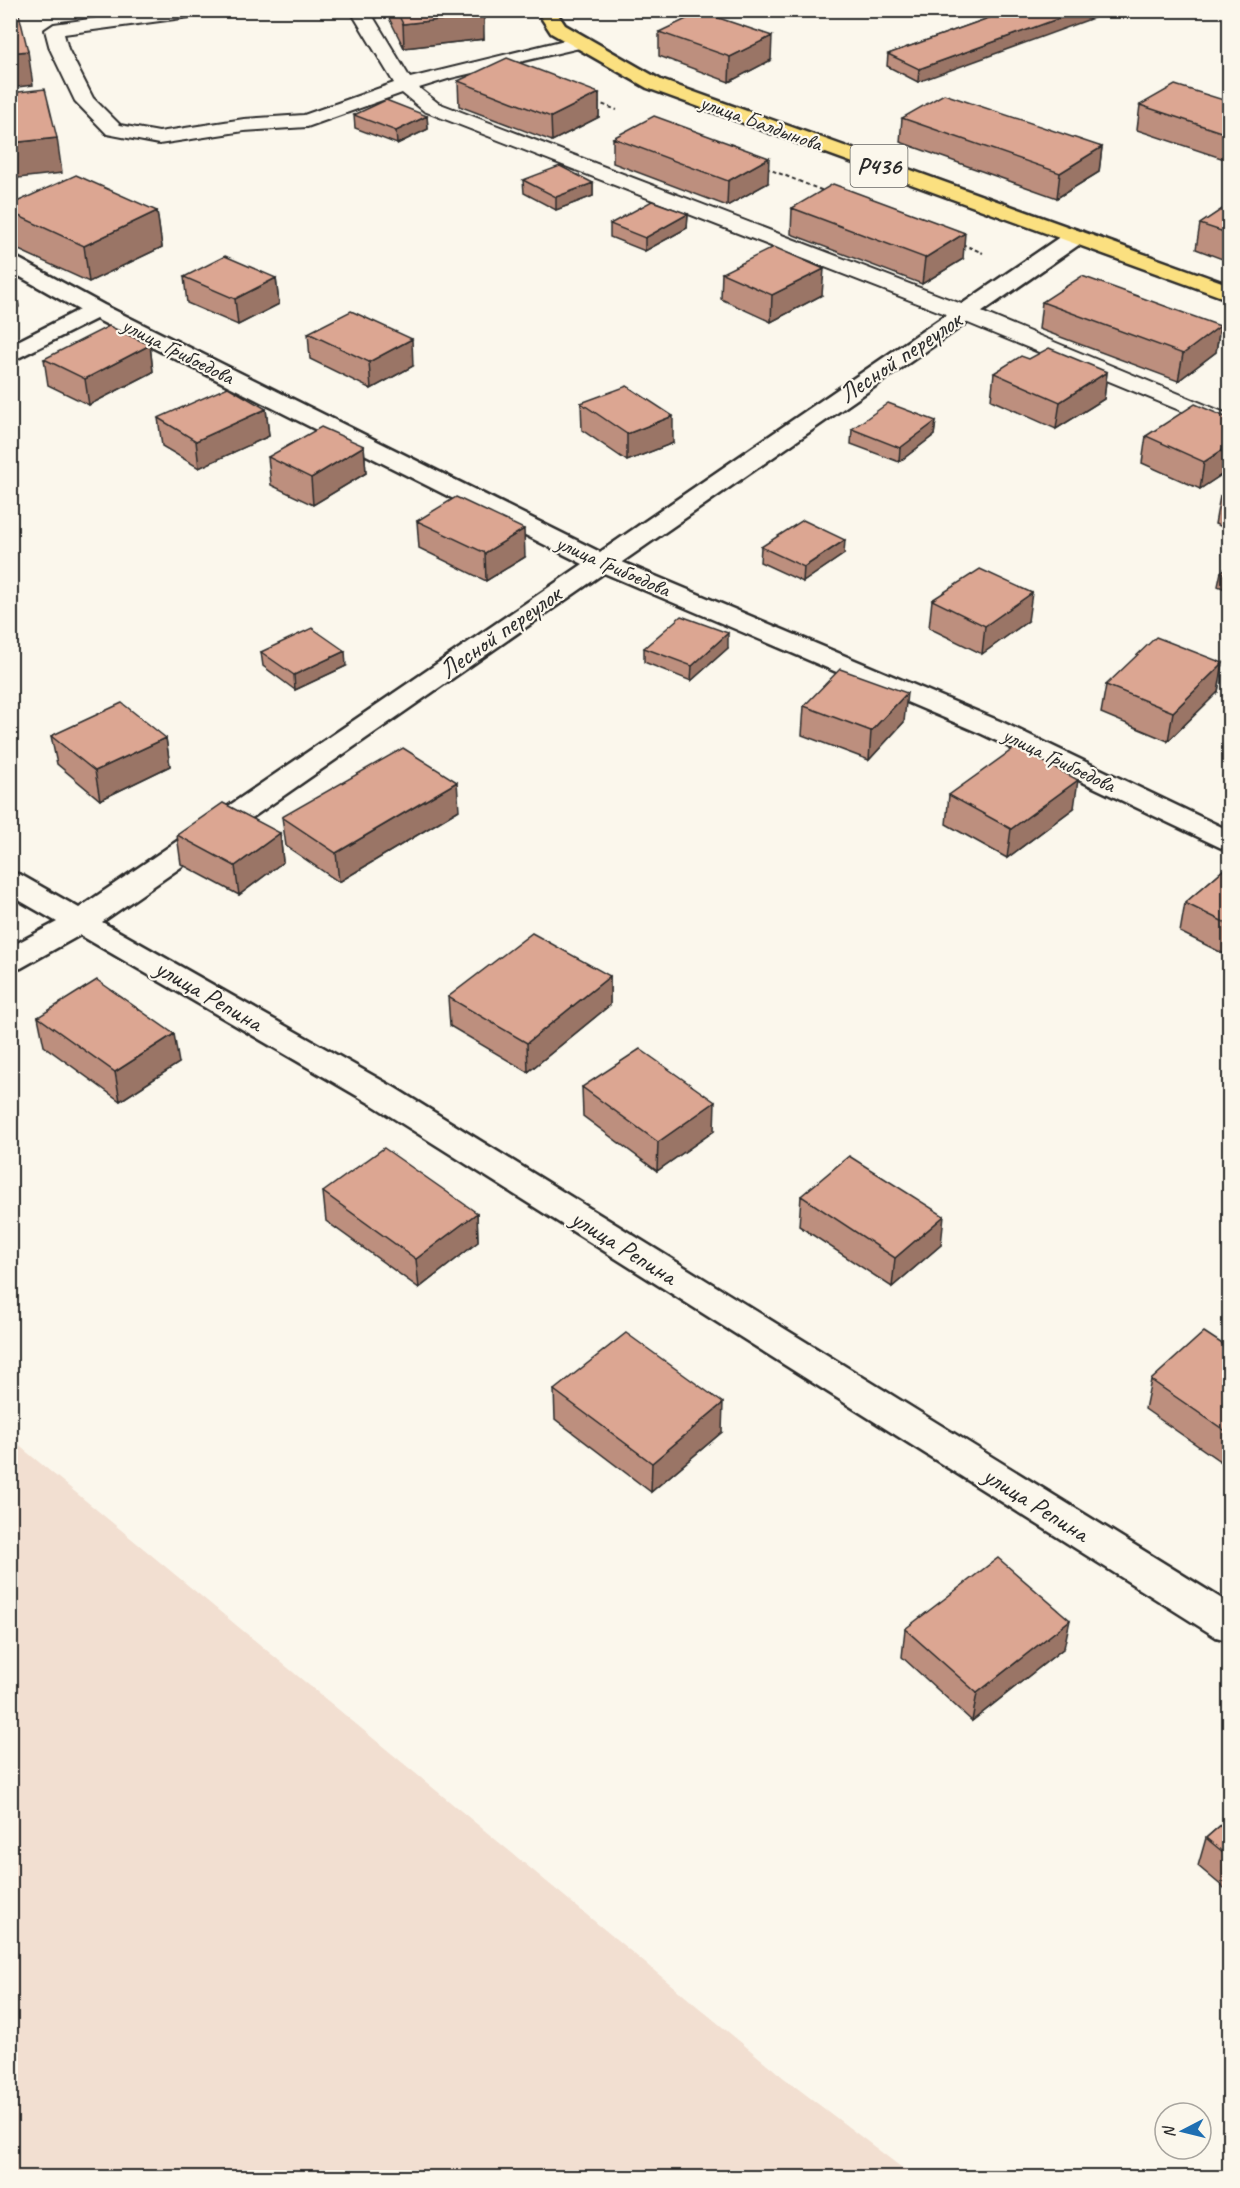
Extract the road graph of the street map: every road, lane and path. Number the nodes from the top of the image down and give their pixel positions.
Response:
1 (197, 10) edge
2 (360, 10) edge
3 (545, 10) edge
4 (581, 42) junction
5 (405, 86) junction
6 (594, 102) edge
7 (627, 114) dead end
8 (761, 166) edge
9 (827, 192) edge
10 (1075, 237) junction
11 (961, 244) edge
12 (10, 261) edge
13 (1027, 270) junction
14 (1230, 293) edge
15 (96, 310) junction
16 (963, 313) junction
17 (1208, 338) edge
18 (1230, 346) edge
19 (10, 355) edge
20 (1230, 424) edge
21 (600, 562) junction
22 (1230, 843) edge
23 (10, 882) edge
24 (82, 921) junction
25 (10, 961) edge
26 (1230, 1625) edge

1 - 5 lane
2 - 5 lane
3 - 4 main road, улица Балдынова / P436
4 - 5 lane
4 - 10 main road, улица Балдынова / P436
5 - 16 lane
6 - 7 path
8 - 9 path
10 - 13 street, Лесной переулок
10 - 14 main road, улица Балдынова / P436
11 - 13 path
12 - 15 street, улица Грибоедова
13 - 16 street, Лесной переулок
15 - 19 street
15 - 21 street, улица Грибоедова
16 - 20 lane
16 - 21 street, Лесной переулок
17 - 18 path
21 - 22 street, улица Грибоедова
21 - 24 street, Лесной переулок
23 - 24 street, улица Репина
24 - 25 street, Лесной переулок
24 - 26 street, улица Репина

